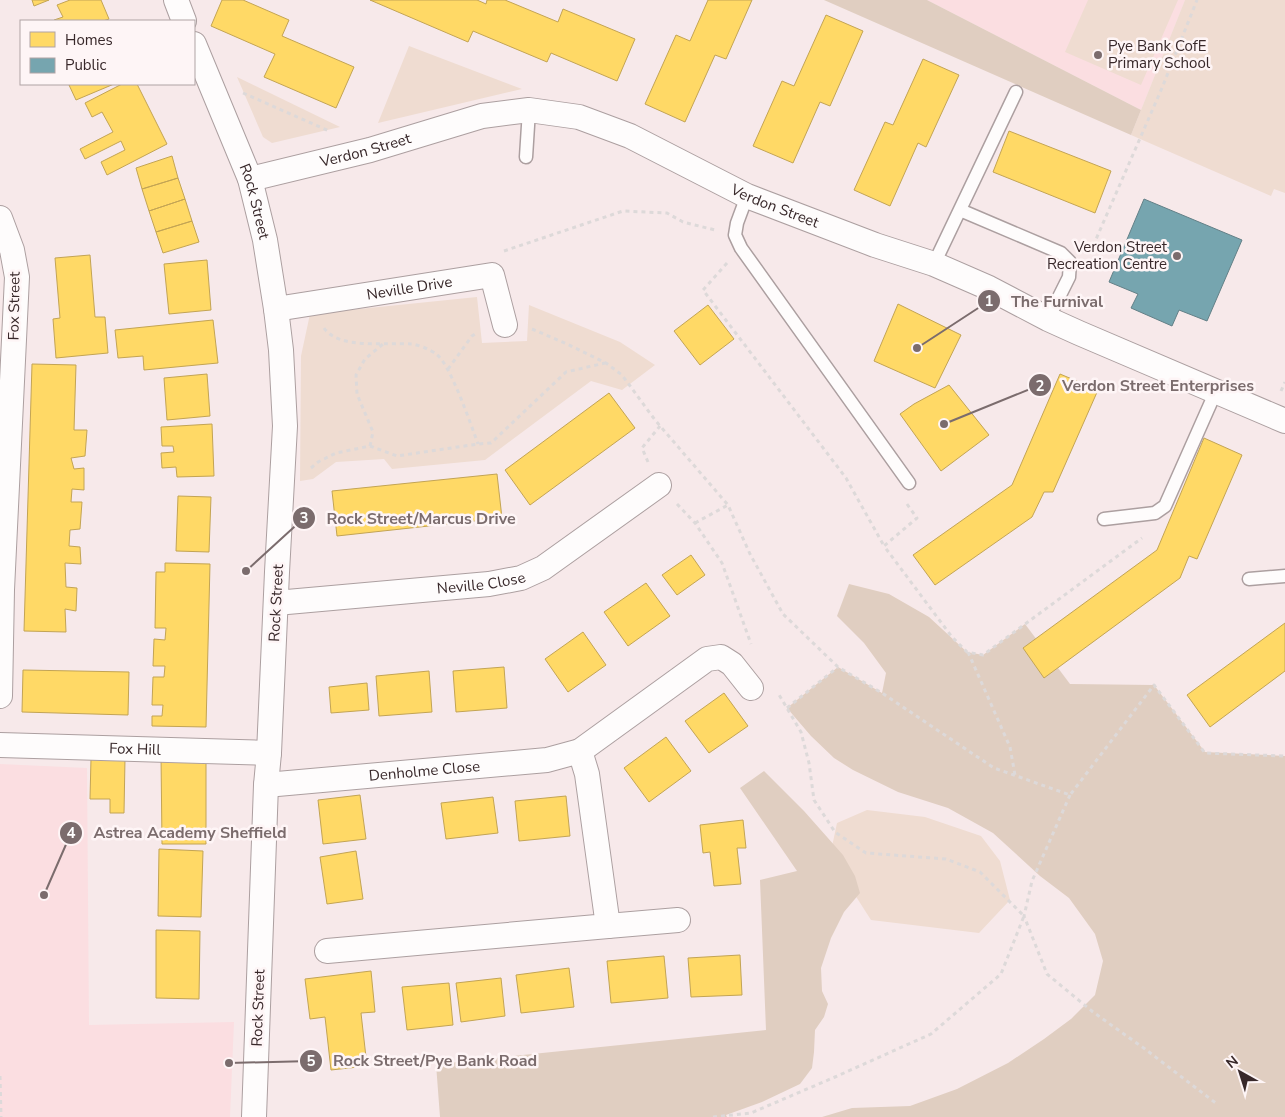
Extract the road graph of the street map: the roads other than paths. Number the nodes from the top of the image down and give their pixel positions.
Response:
1 (176, 0) edge
2 (184, 20) edge
3 (195, 46) edge
4 (1016, 92) dead end
5 (529, 110) junction
6 (526, 157) dead end
7 (250, 179) junction
8 (747, 196) junction
9 (960, 210) junction
10 (0, 218) edge
11 (934, 264) junction
12 (276, 309) junction
13 (1048, 319) junction
14 (505, 325) road end
15 (1216, 391) junction
16 (1285, 421) edge
17 (909, 483) road end
18 (659, 485) road end
19 (1104, 519) dead end
20 (1285, 576) edge
21 (1249, 579) dead end
22 (1, 590) edge
23 (276, 602) junction
24 (751, 688) dead end
25 (0, 696) edge
26 (0, 745) edge
27 (580, 752) junction
28 (269, 753) junction
29 (266, 785) junction
30 (678, 920) dead end
31 (608, 926) junction
32 (327, 951) dead end
33 (254, 1117) edge

1 - 2 street
3 - 7 street, Rock Street
4 - 9 lane
5 - 6 lane
5 - 7 street, Verdon Street
5 - 8 street, Verdon Street
7 - 12 street, Rock Street
8 - 11 street, Verdon Street
8 - 17 lane
9 - 11 lane
9 - 13 lane
10 - 22 street, Fox Street
11 - 13 street, Verdon Street
12 - 14 street, Neville Drive
12 - 23 street, Rock Street
13 - 15 street, Verdon Street
15 - 16 street, Verdon Street
15 - 19 lane
18 - 23 street, Neville Close
20 - 21 lane
22 - 25 street, Fox Street
23 - 28 street, Rock Street
24 - 27 street, Denholme Close
26 - 28 street, Fox Hill
27 - 29 street, Denholme Close
27 - 31 street
28 - 29 street, Rock Street
29 - 33 street, Rock Street
30 - 31 street
31 - 32 street

